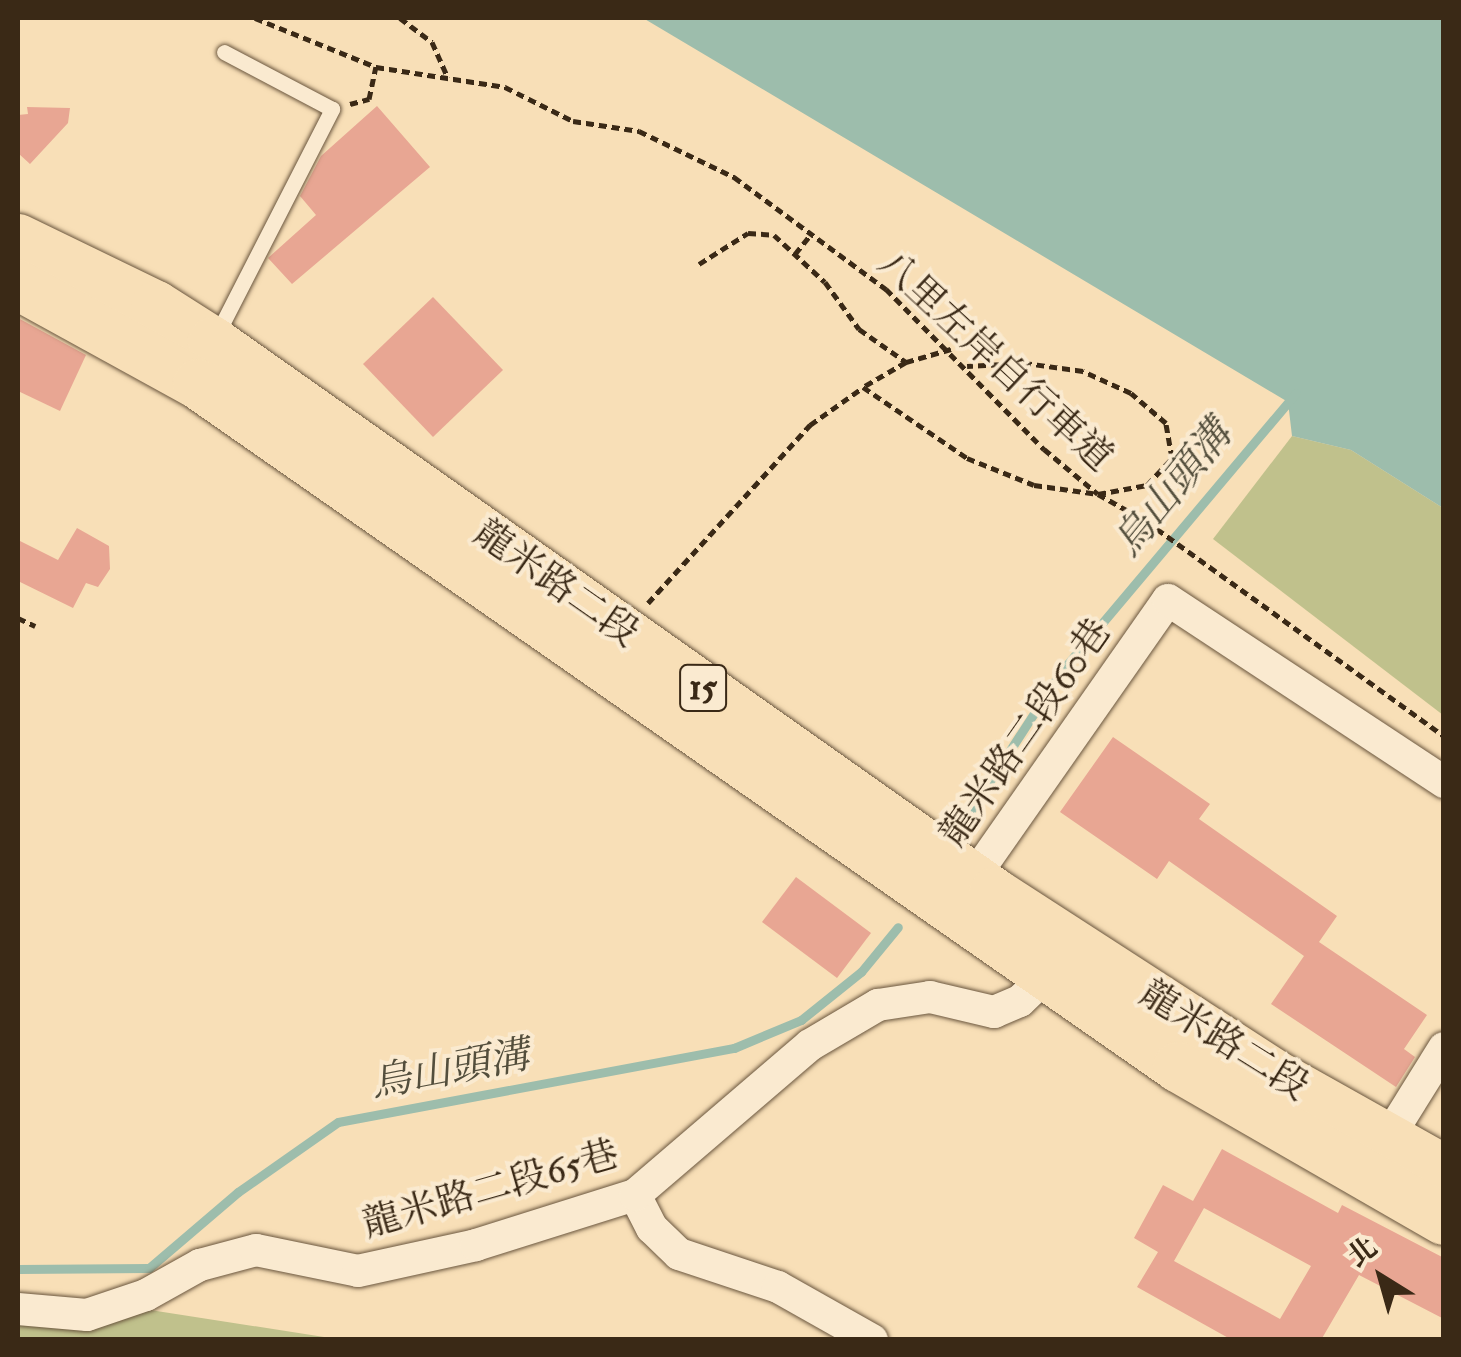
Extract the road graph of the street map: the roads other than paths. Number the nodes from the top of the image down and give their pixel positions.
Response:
1 (224, 52) dead end
2 (18, 239) edge
3 (18, 285) edge
4 (212, 342) junction
5 (1444, 782) edge
6 (961, 894) junction
7 (1045, 978) junction
8 (1444, 1048) edge
9 (1375, 1157) junction
10 (1444, 1170) edge
11 (635, 1195) junction
12 (1444, 1220) edge
13 (18, 1309) edge
14 (872, 1340) edge

1 - 4 lane
2 - 4 main road, 龍米路二段 / 15
3 - 6 main road, 龍米路二段 / 15
4 - 6 main road, 龍米路二段 / 15
5 - 6 street, 龍米路二段60巷
6 - 7 main road, 龍米路二段 / 15
6 - 9 main road, 龍米路二段 / 15
7 - 9 main road, 龍米路二段 / 15
7 - 11 street, 龍米路二段65巷
8 - 9 street
9 - 10 main road, 15
9 - 12 main road, 15
11 - 13 street, 龍米路二段65巷
11 - 14 street

